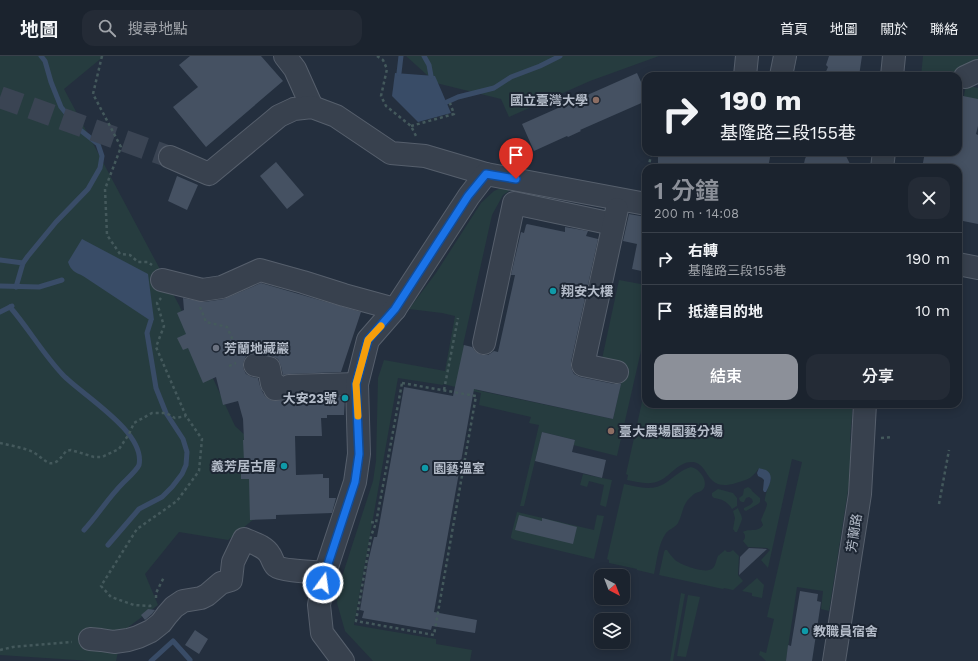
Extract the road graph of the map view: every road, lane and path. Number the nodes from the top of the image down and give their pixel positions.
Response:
1 (102, 56) edge
2 (285, 56) edge
3 (377, 56) edge
4 (747, 56) edge
5 (785, 56) edge
6 (894, 56) edge
7 (745, 72) edge
8 (783, 72) edge
9 (892, 72) edge
10 (450, 103) dead end
11 (312, 107) junction
12 (412, 126) junction
13 (425, 156) junction
14 (170, 157) tunnel mouth
15 (486, 174) junction
16 (619, 198) junction
17 (642, 203) edge
18 (613, 224) junction
19 (962, 265) edge
20 (978, 268) edge
21 (162, 280) junction
22 (202, 290) junction
23 (395, 309) junction
24 (458, 318) dead end
25 (484, 343) dead end
26 (255, 365) dead end
27 (229, 366) dead end
28 (616, 372) dead end
29 (356, 384) junction
30 (444, 390) junction
31 (865, 408) edge
32 (186, 416) junction
33 (892, 437) dead end
34 (878, 438) dead end
35 (0, 443) edge
36 (949, 450) dead end
37 (939, 504) dead end
38 (371, 522) dead end
39 (376, 523) junction
40 (325, 573) junction
41 (156, 601) dead end
42 (84, 640) joint
43 (0, 650) edge
44 (343, 661) edge
45 (834, 661) edge

1 - 21 path
2 - 11 street
3 - 12 path
4 - 7 street
5 - 8 street
6 - 9 street
10 - 12 path
11 - 13 street
11 - 14 street
12 - 13 path
13 - 15 street
15 - 16 street
15 - 23 street
16 - 17 street
16 - 18 street
18 - 25 street
18 - 28 street
19 - 20 street
21 - 22 street
21 - 32 path
22 - 23 street
22 - 27 path
23 - 29 street
24 - 30 path
26 - 29 street
29 - 40 street
30 - 39 path
30 - 39 path
31 - 45 street, 芳蘭路
32 - 35 path
32 - 41 path
33 - 34 path
36 - 37 path
38 - 39 path
40 - 42 street
40 - 44 street
42 - 43 path

